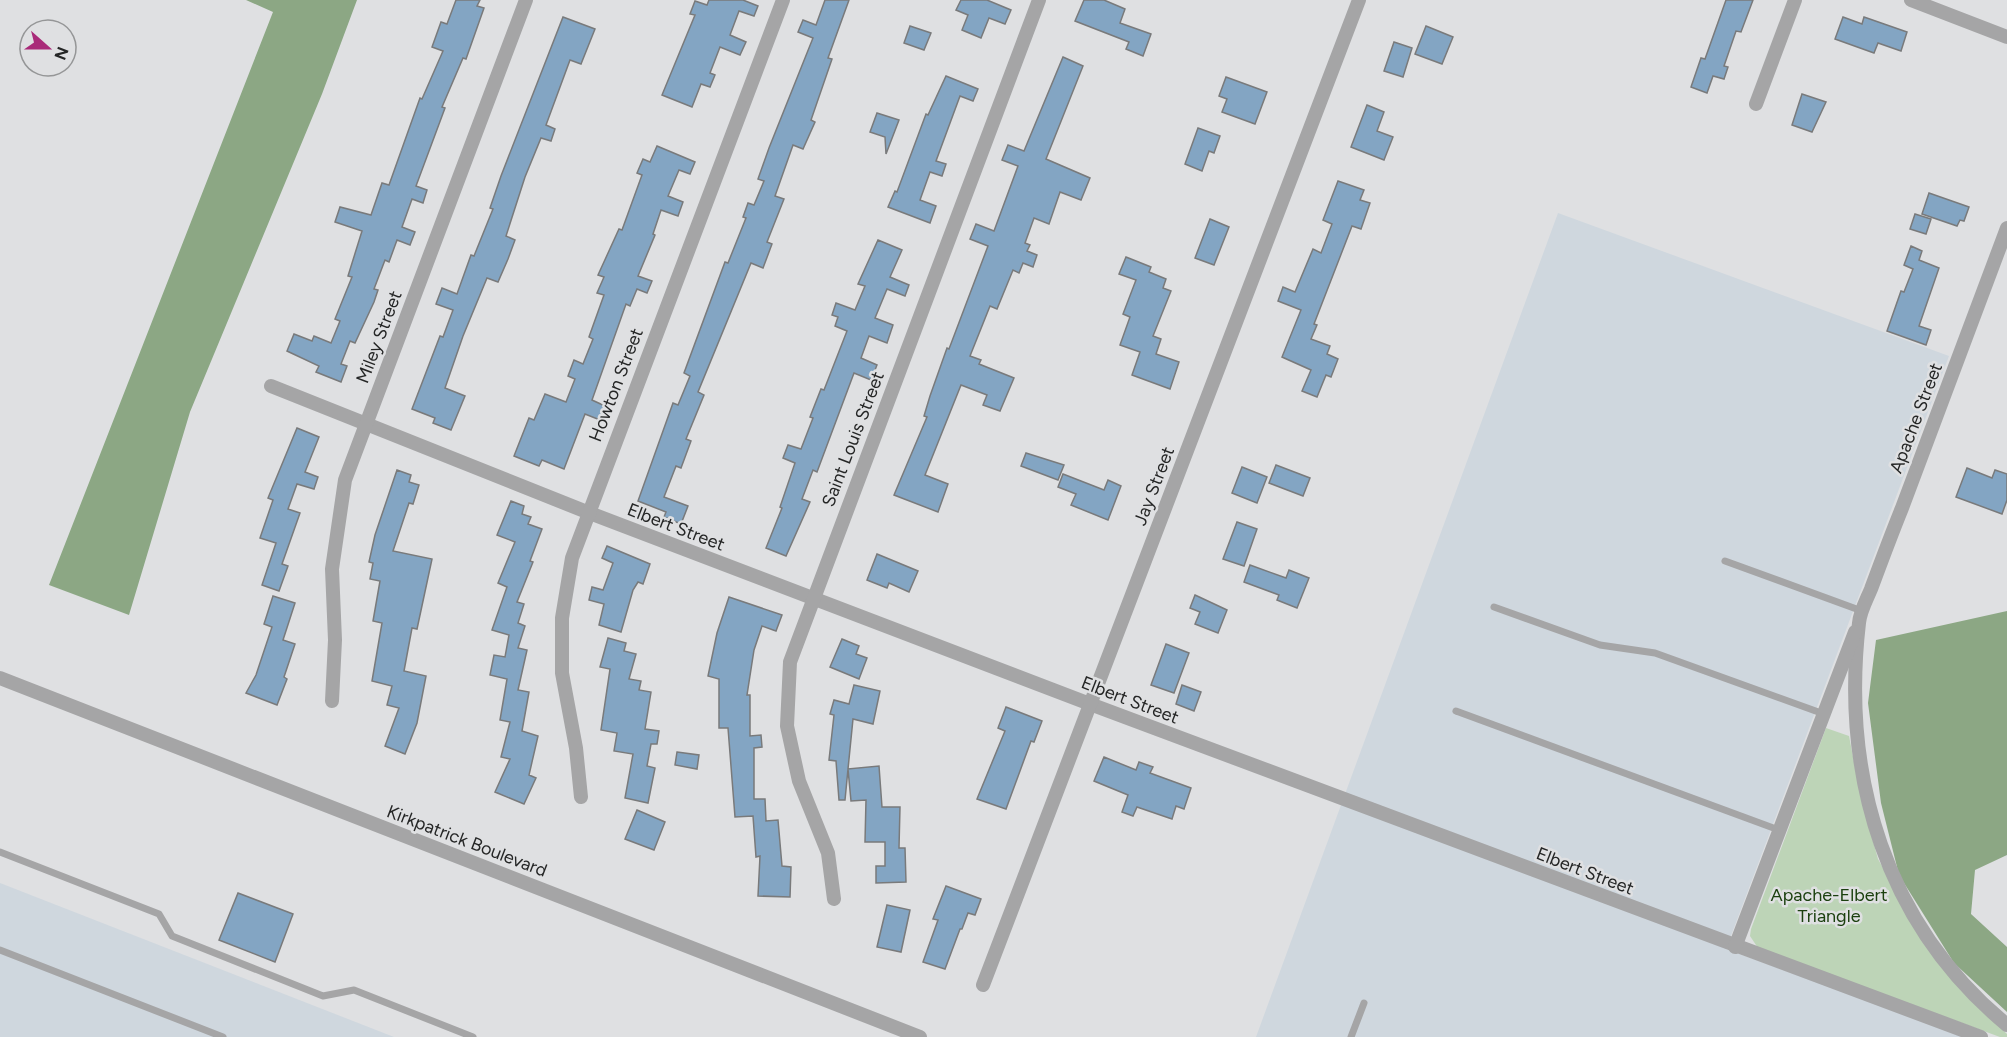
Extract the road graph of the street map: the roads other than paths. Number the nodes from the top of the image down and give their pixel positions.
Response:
1 (526, 0) edge
2 (783, 0) edge
3 (1039, 0) edge
4 (1359, 0) edge
5 (1795, 0) edge
6 (1911, 0) edge
7 (2007, 37) edge
8 (1756, 104) dead end
9 (2007, 228) edge
10 (271, 387) dead end
11 (364, 425) junction
12 (587, 512) junction
13 (1725, 561) dead end
14 (812, 598) junction
15 (1494, 607) dead end
16 (1861, 616) junction
17 (0, 678) edge
18 (332, 701) dead end
19 (1090, 704) junction
20 (1456, 711) dead end
21 (1824, 714) junction
22 (580, 797) dead end
23 (1779, 830) junction
24 (0, 852) edge
25 (834, 900) dead end
26 (1735, 946) junction
27 (0, 950) edge
28 (983, 985) dead end
29 (1364, 1003) dead end
30 (2007, 1025) edge
31 (223, 1037) edge
32 (473, 1037) edge
33 (920, 1037) edge
34 (1351, 1037) edge
35 (1981, 1037) edge

1 - 11 street, Miley Street
2 - 12 street, Howton Street
3 - 14 street, Saint Louis Street
4 - 19 street, Jay Street
5 - 8 street
6 - 7 street
9 - 16 street, Apache Street
10 - 11 street, Elbert Street
11 - 12 street, Elbert Street
11 - 18 street, Miley Street
12 - 14 street, Elbert Street
12 - 22 street, Howton Street
13 - 16 lane
14 - 19 street, Elbert Street
14 - 25 street, Saint Louis Street
15 - 21 lane
16 - 21 street, Apache Street
16 - 30 street, Apache Street
17 - 33 street, Kirkpatrick Boulevard
19 - 26 street, Elbert Street
19 - 28 street, Jay Street
20 - 23 lane
21 - 23 street, Apache Street
23 - 26 street, Apache Street
24 - 32 lane
26 - 35 street, Elbert Street
27 - 31 lane
29 - 34 lane

